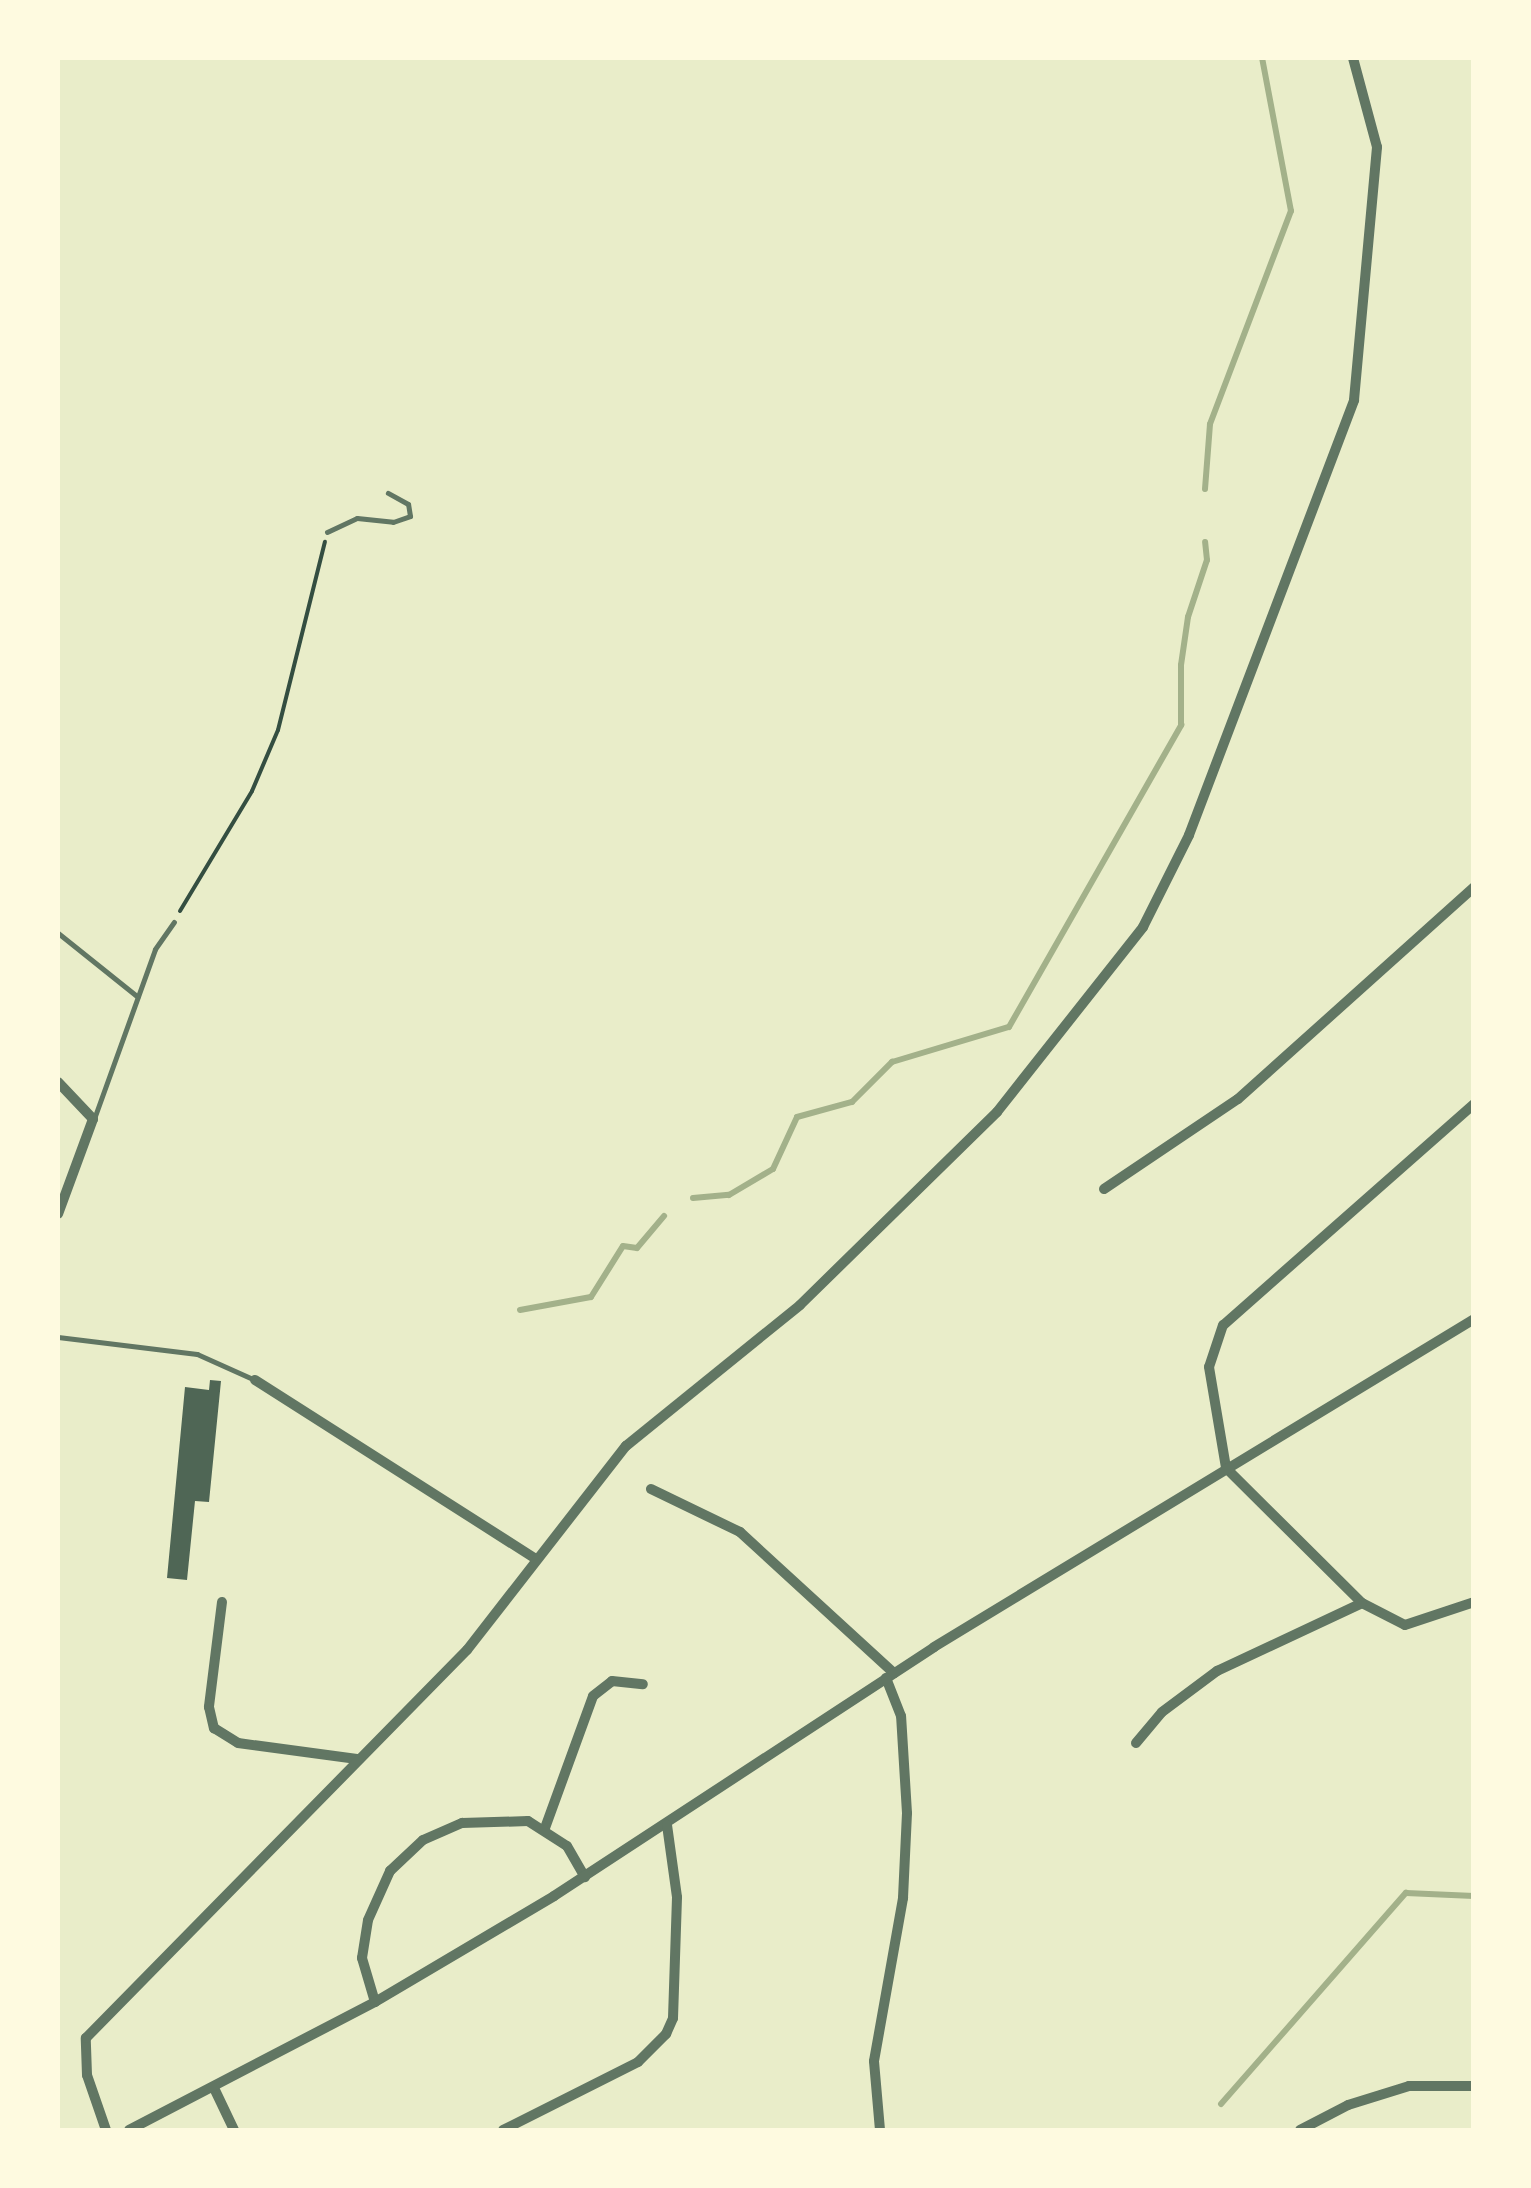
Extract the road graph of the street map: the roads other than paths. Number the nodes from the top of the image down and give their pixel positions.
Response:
1 (1353, 58) edge
2 (388, 493) dead end
3 (327, 532) road end
4 (1474, 886) edge
5 (174, 922) road end
6 (58, 933) edge
7 (138, 998) junction
8 (58, 1082) edge
9 (1474, 1104) edge
10 (94, 1119) junction
11 (1104, 1189) dead end
12 (58, 1214) edge
13 (1474, 1319) edge
14 (58, 1337) edge
15 (254, 1380) joint
16 (1226, 1468) junction
17 (650, 1490) dead end
18 (534, 1558) junction
19 (222, 1602) dead end
20 (1362, 1602) junction
21 (1474, 1602) edge
22 (890, 1676) junction
23 (643, 1684) dead end
24 (1136, 1743) dead end
25 (358, 1760) junction
26 (667, 1826) junction
27 (545, 1828) junction
28 (584, 1876) junction
29 (375, 2002) junction
30 (1474, 2086) edge
31 (214, 2088) junction
32 (106, 2130) edge
33 (128, 2130) edge
34 (234, 2130) edge
35 (502, 2130) edge
36 (880, 2130) edge
37 (1300, 2130) edge

1 - 18 street
2 - 3 lane
4 - 11 street
5 - 7 lane
6 - 7 lane
7 - 10 lane
8 - 10 street
9 - 16 street
10 - 12 street
13 - 16 street
14 - 15 lane
15 - 18 street
16 - 20 street
16 - 22 street
17 - 22 street
18 - 25 street
19 - 25 street
20 - 21 street
20 - 24 street
22 - 26 street
22 - 36 street
23 - 27 street
25 - 32 street
26 - 28 street
26 - 35 street
27 - 28 street
27 - 29 street
28 - 29 street
29 - 31 street
30 - 37 street
31 - 33 street
31 - 34 street

